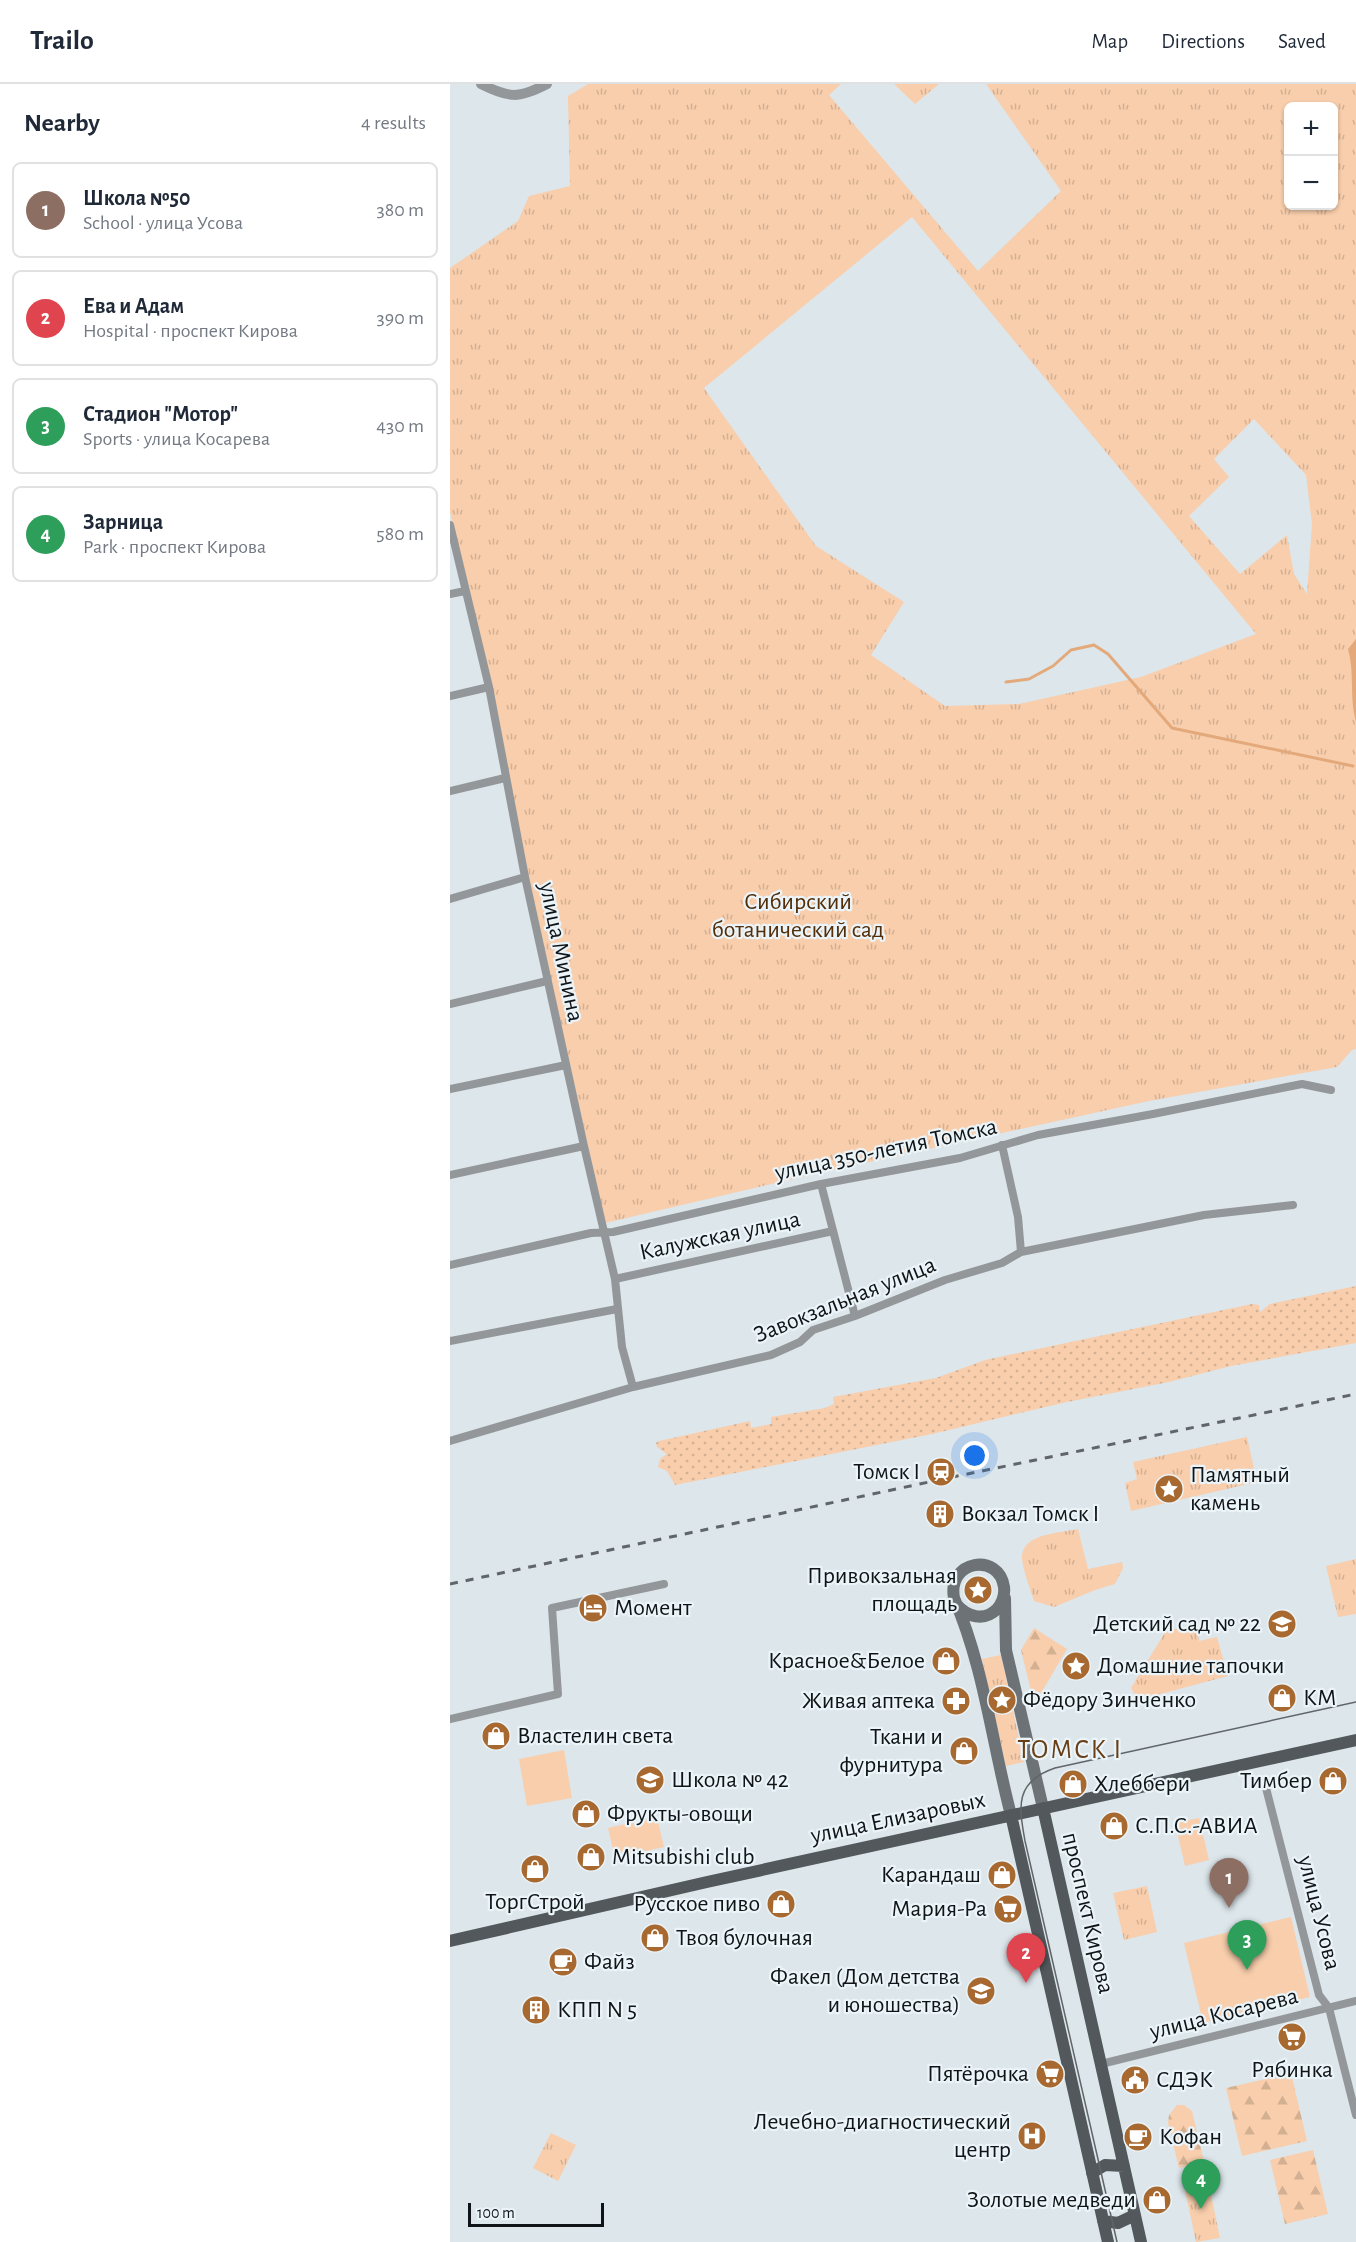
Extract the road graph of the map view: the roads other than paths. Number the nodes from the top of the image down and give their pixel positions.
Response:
1 (481, 84) edge
2 (547, 84) edge
3 (450, 525) edge
4 (465, 591) junction
5 (450, 594) edge
6 (489, 687) junction
7 (450, 696) edge
8 (505, 778) junction
9 (450, 791) edge
10 (525, 877) junction
11 (450, 899) edge
12 (547, 981) junction
13 (450, 1004) edge
14 (566, 1065) junction
15 (450, 1089) edge
16 (1331, 1090) dead end
17 (1002, 1145) junction
18 (584, 1146) junction
19 (450, 1175) edge
20 (821, 1184) junction
21 (1293, 1205) dead end
22 (833, 1231) junction
23 (604, 1233) junction
24 (1022, 1252) junction
25 (450, 1265) edge
26 (615, 1279) junction
27 (617, 1309) junction
28 (855, 1316) junction
29 (450, 1341) edge
30 (633, 1387) junction
31 (450, 1441) edge
32 (664, 1584) dead end
33 (1004, 1592) junction
34 (956, 1604) junction
35 (450, 1719) edge
36 (1356, 1740) edge
37 (1266, 1788) dead end
38 (1043, 1808) junction
39 (1011, 1815) junction
40 (450, 1941) edge
41 (1356, 2001) edge
42 (1329, 2008) junction
43 (1101, 2064) junction
44 (1356, 2115) edge
45 (1124, 2166) junction
46 (1092, 2173) junction
47 (1135, 2215) junction
48 (1103, 2222) junction
49 (1108, 2242) edge
50 (1141, 2242) edge

1 - 2 street
3 - 4 street, улица Минина
4 - 5 street
4 - 6 street, улица Минина
6 - 7 street
6 - 8 street, улица Минина
8 - 9 street
8 - 10 street, улица Минина
10 - 11 street
10 - 12 street, улица Минина
12 - 13 street
12 - 14 street, улица Минина
14 - 15 street
14 - 18 street, улица Минина
16 - 17 street, улица 350-летия Томска
17 - 20 street, улица 350-летия Томска
17 - 24 street
18 - 19 street
18 - 23 street, улица Минина
20 - 22 street, Калужская улица
20 - 23 street, улица 350-летия Томска
21 - 24 street, Завокзальная улица
22 - 26 street, Калужская улица
22 - 28 street, Калужская улица
23 - 25 street, улица 350-летия Томска
23 - 26 street, улица Минина
24 - 28 street, Завокзальная улица
26 - 27 street, улица Минина
27 - 29 street
27 - 30 street, улица Минина
28 - 30 street, Завокзальная улица
30 - 31 street, Завокзальная улица
32 - 35 street
33 - 34 main road
33 - 34 main road
33 - 38 main road, проспект Кирова
34 - 39 main road
36 - 38 main road, улица Елизаровых
37 - 42 street, улица Усова
38 - 39 main road, улица Елизаровых
38 - 43 main road, проспект Кирова
39 - 40 main road, улица Елизаровых
39 - 46 main road
41 - 42 street, улица Косарева
42 - 43 street, улица Косарева
42 - 44 street, улица Усова
43 - 45 main road, проспект Кирова
45 - 46 main road
45 - 47 main road, проспект Кирова
46 - 48 main road
47 - 48 main road
47 - 50 main road, проспект Кирова
48 - 49 main road

